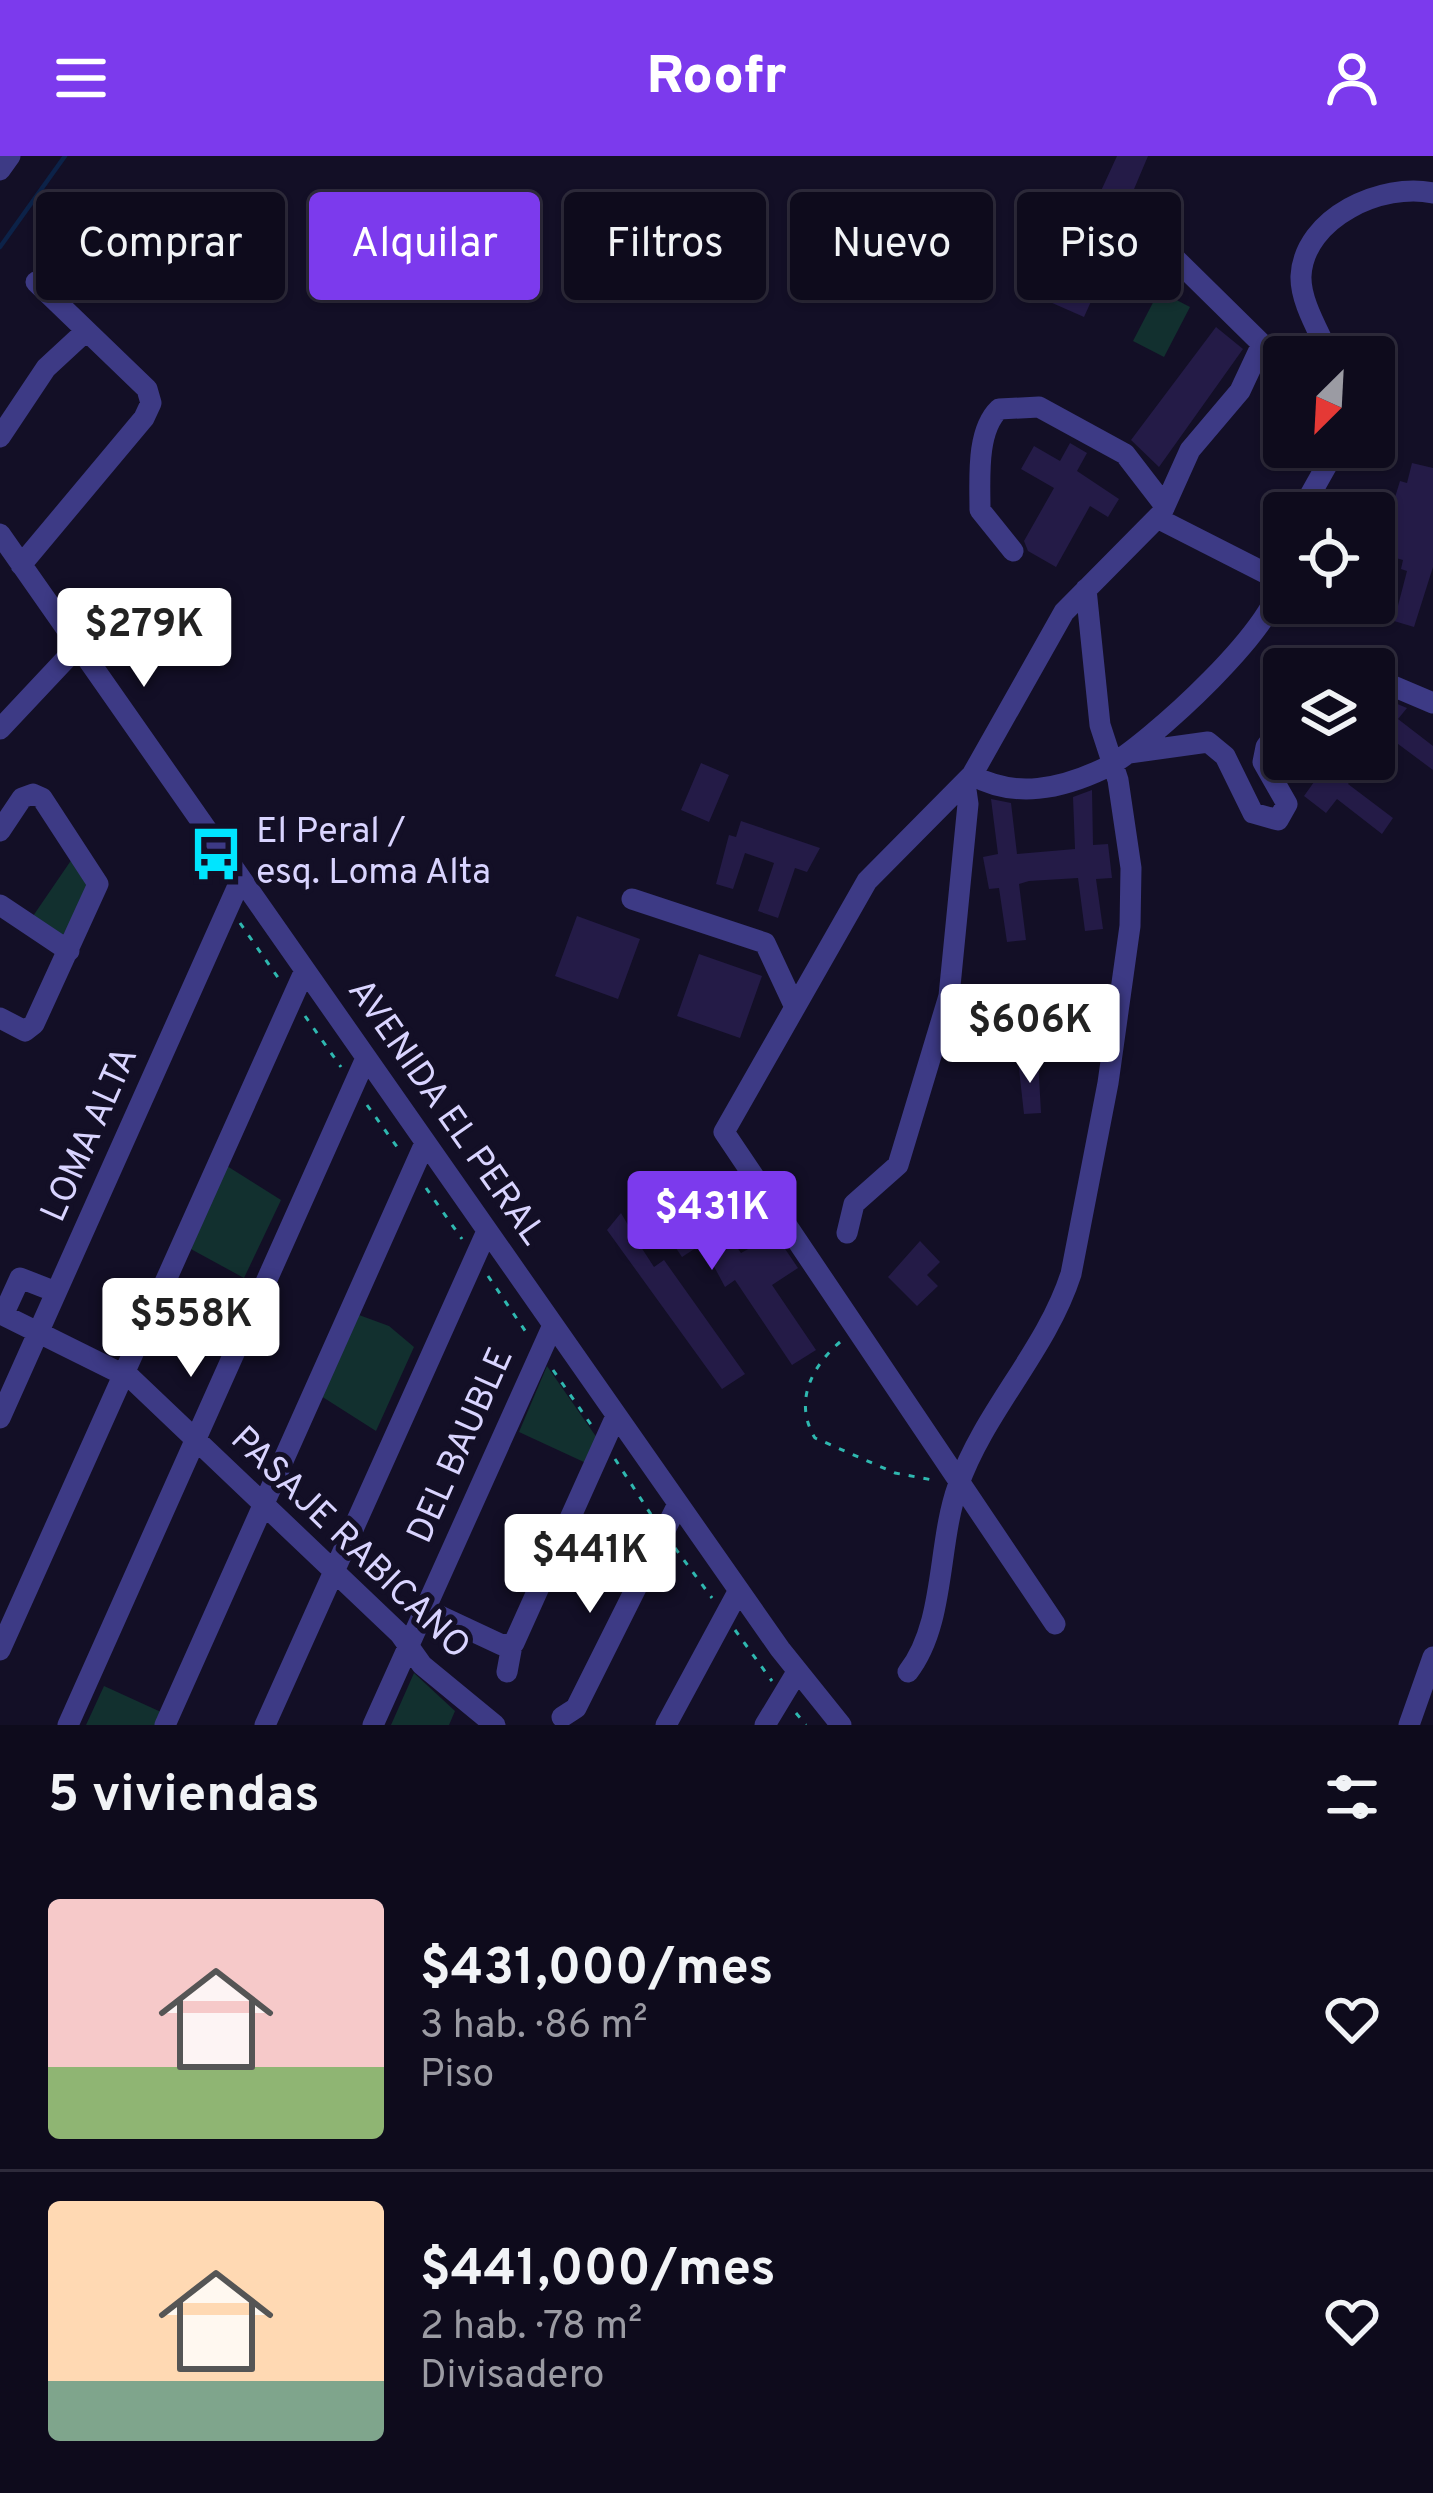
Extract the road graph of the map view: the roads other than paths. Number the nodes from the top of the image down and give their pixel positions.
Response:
1 (1433, 193) edge
2 (1181, 264) edge
3 (54, 300) edge
4 (86, 331) junction
5 (1322, 336) edge
6 (0, 437) edge
7 (1162, 511) junction
8 (0, 534) edge
9 (1013, 551) dead end
10 (21, 565) junction
11 (1263, 571) edge
12 (1086, 589) junction
13 (1263, 619) edge
14 (78, 646) junction
15 (1395, 687) edge
16 (1433, 703) edge
17 (0, 728) edge
18 (1121, 758) junction
19 (969, 779) junction
20 (1273, 780) edge
21 (0, 831) edge
22 (241, 879) junction
23 (632, 899) dead end
24 (0, 905) edge
25 (69, 952) junction
26 (305, 970) junction
27 (793, 1003) junction
28 (0, 1018) edge
29 (366, 1058) junction
30 (425, 1143) junction
31 (487, 1231) junction
32 (847, 1233) dead end
33 (56, 1292) junction
34 (553, 1325) junction
35 (38, 1333) junction
36 (124, 1373) junction
37 (616, 1416) junction
38 (0, 1418) edge
39 (196, 1439) junction
40 (961, 1479) junction
41 (264, 1504) junction
42 (678, 1504) junction
43 (334, 1571) junction
44 (739, 1591) junction
45 (425, 1610) junction
46 (1055, 1624) dead end
47 (512, 1645) junction
48 (408, 1646) junction
49 (0, 1650) edge
50 (1433, 1657) edge
51 (507, 1672) dead end
52 (797, 1672) junction
53 (908, 1672) dead end
54 (464, 1715) edge
55 (562, 1717) dead end
56 (68, 1725) edge
57 (165, 1725) edge
58 (266, 1725) edge
59 (373, 1725) edge
60 (495, 1725) edge
61 (666, 1725) edge
62 (765, 1725) edge
63 (841, 1725) edge
64 (1408, 1725) edge

1 - 5 street
2 - 7 street
3 - 4 street
4 - 6 street
4 - 10 street
7 - 9 street
7 - 11 street
7 - 12 street
8 - 10 street, AVENIDA EL PERAL
10 - 14 street, AVENIDA EL PERAL
12 - 18 street
12 - 19 street
13 - 18 street
14 - 17 street
14 - 22 street, AVENIDA EL PERAL
15 - 16 street
18 - 19 street
18 - 20 street
18 - 40 street
19 - 27 street
19 - 32 street
21 - 25 street
22 - 26 street, AVENIDA EL PERAL
22 - 33 street, LOMA ALTA
23 - 27 street
24 - 25 street
25 - 28 street
26 - 29 street, AVENIDA EL PERAL
26 - 36 street
27 - 40 street
29 - 30 street, AVENIDA EL PERAL
29 - 39 street
30 - 31 street, AVENIDA EL PERAL
30 - 41 street
31 - 34 street, AVENIDA EL PERAL
31 - 43 street
33 - 35 street, LOMA ALTA
33 - 35 street
34 - 37 street, AVENIDA EL PERAL
34 - 45 street, DEL BAUBLE
35 - 36 street, PASAJE RABICANO
35 - 38 street, LOMA ALTA
36 - 39 street, PASAJE RABICANO
36 - 49 street
37 - 42 street, AVENIDA EL PERAL
37 - 47 street
39 - 41 street, PASAJE RABICANO
39 - 56 street
40 - 46 street
40 - 53 street
41 - 43 street, PASAJE RABICANO
41 - 57 street
42 - 44 street, AVENIDA EL PERAL
42 - 55 street
43 - 48 street, PASAJE RABICANO
43 - 58 street
44 - 52 street, AVENIDA EL PERAL
44 - 61 street
45 - 47 street
45 - 48 street, DEL BAUBLE
47 - 51 street
48 - 54 street, PASAJE RABICANO
48 - 59 street, DEL BAUBLE
50 - 64 street
52 - 62 street
52 - 63 street, AVENIDA EL PERAL
54 - 60 street, PASAJE RABICANO

